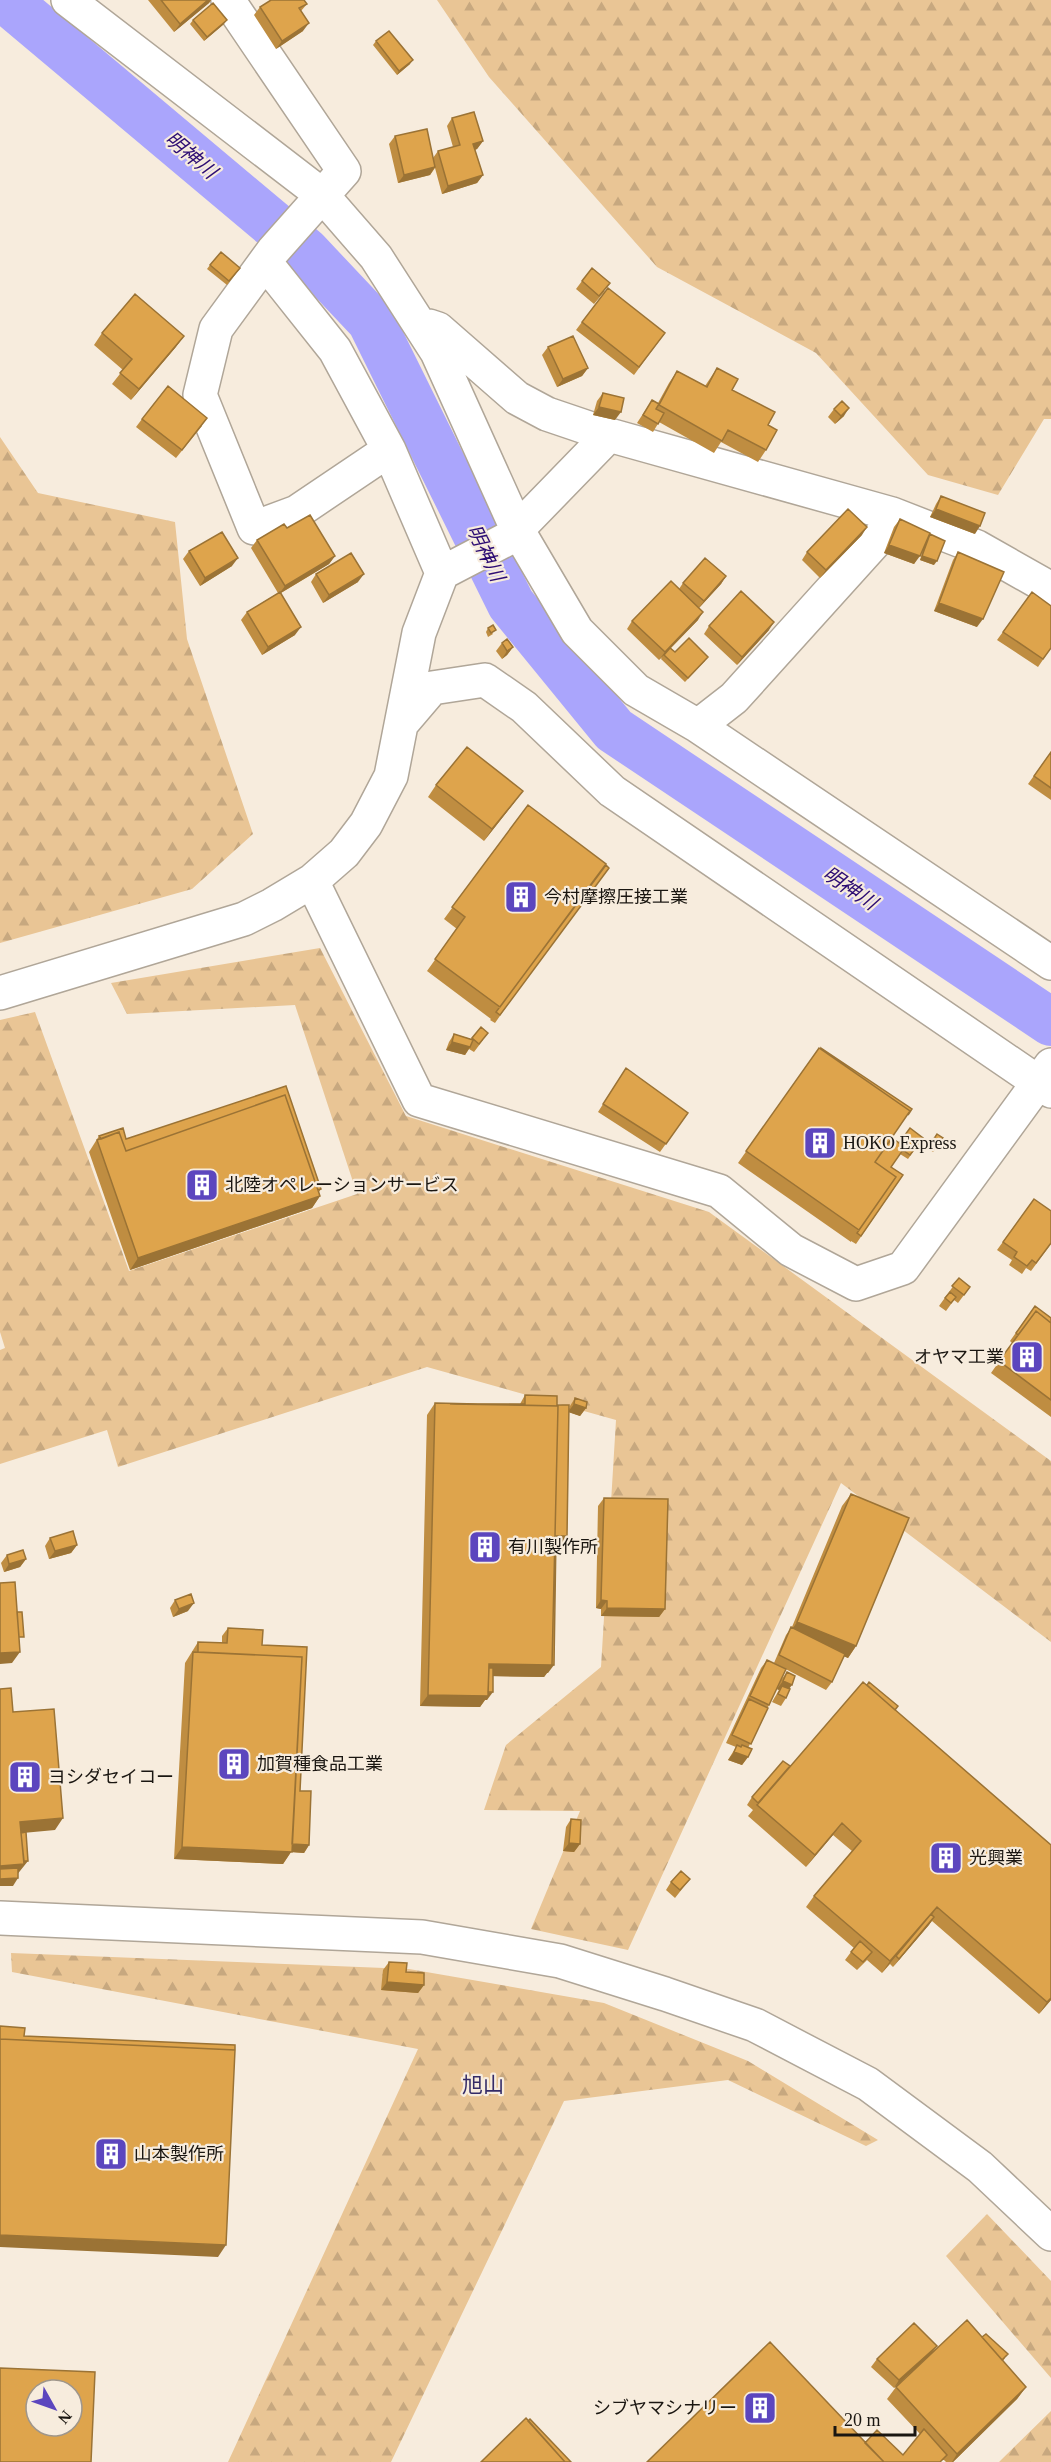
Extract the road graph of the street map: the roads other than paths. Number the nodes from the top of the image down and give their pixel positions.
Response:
1 (68, 0) edge
2 (228, 0) edge
3 (314, 204) junction
4 (269, 257) junction
5 (422, 328) junction
6 (609, 435) junction
7 (389, 450) junction
8 (892, 514) junction
9 (513, 534) junction
10 (442, 573) junction
11 (1051, 589) edge
12 (403, 722) junction
13 (698, 726) junction
14 (312, 881) junction
15 (1051, 963) edge
16 (0, 993) edge
17 (1047, 1079) edge
18 (0, 1918) edge
19 (1051, 2234) edge

1 - 3 street
2 - 3 street
3 - 4 street
3 - 5 street
4 - 7 street
4 - 7 street
5 - 6 street
5 - 9 street
6 - 8 street
6 - 9 street
7 - 10 street
8 - 11 street
8 - 13 street
9 - 10 street
9 - 13 street
10 - 12 street
12 - 14 street
12 - 17 street
13 - 15 street
14 - 16 street
14 - 17 street
18 - 19 street

